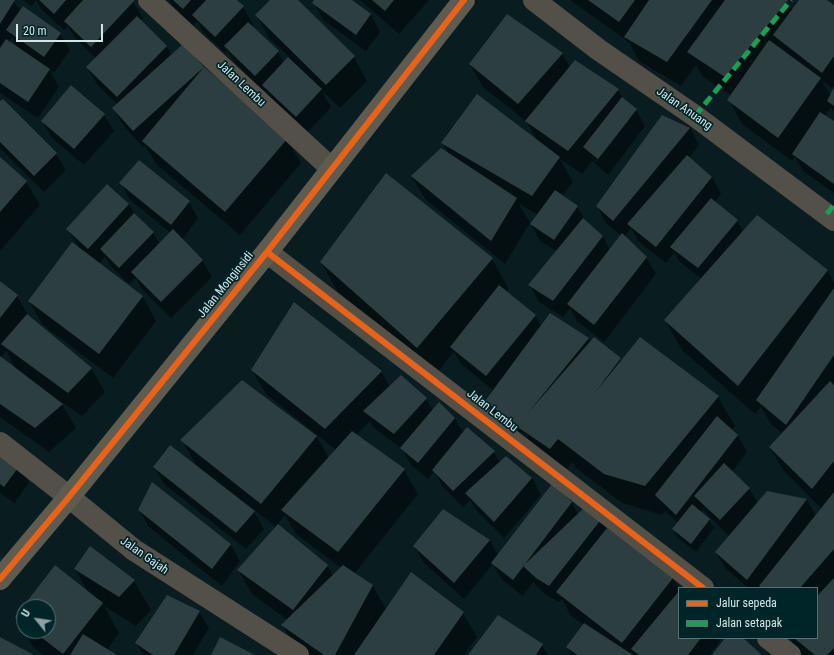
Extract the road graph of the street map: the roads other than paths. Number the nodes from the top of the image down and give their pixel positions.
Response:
1 (149, 0) edge
2 (464, 0) edge
3 (534, 0) edge
4 (332, 169) junction
5 (832, 213) edge
6 (267, 252) junction
7 (0, 444) edge
8 (69, 497) junction
9 (0, 580) edge
10 (702, 587) edge
11 (769, 639) edge
12 (298, 655) edge
13 (790, 655) edge

1 - 4 street, Jalan Lembu
2 - 4 street, Jalan Monginsidi
3 - 5 street, Jalan Anuang
4 - 6 street, Jalan Monginsidi
6 - 8 street, Jalan Monginsidi
6 - 10 street, Jalan Lembu
7 - 8 street, Jalan Gajah
8 - 9 street, Jalan Monginsidi
8 - 12 street, Jalan Gajah
11 - 13 street

